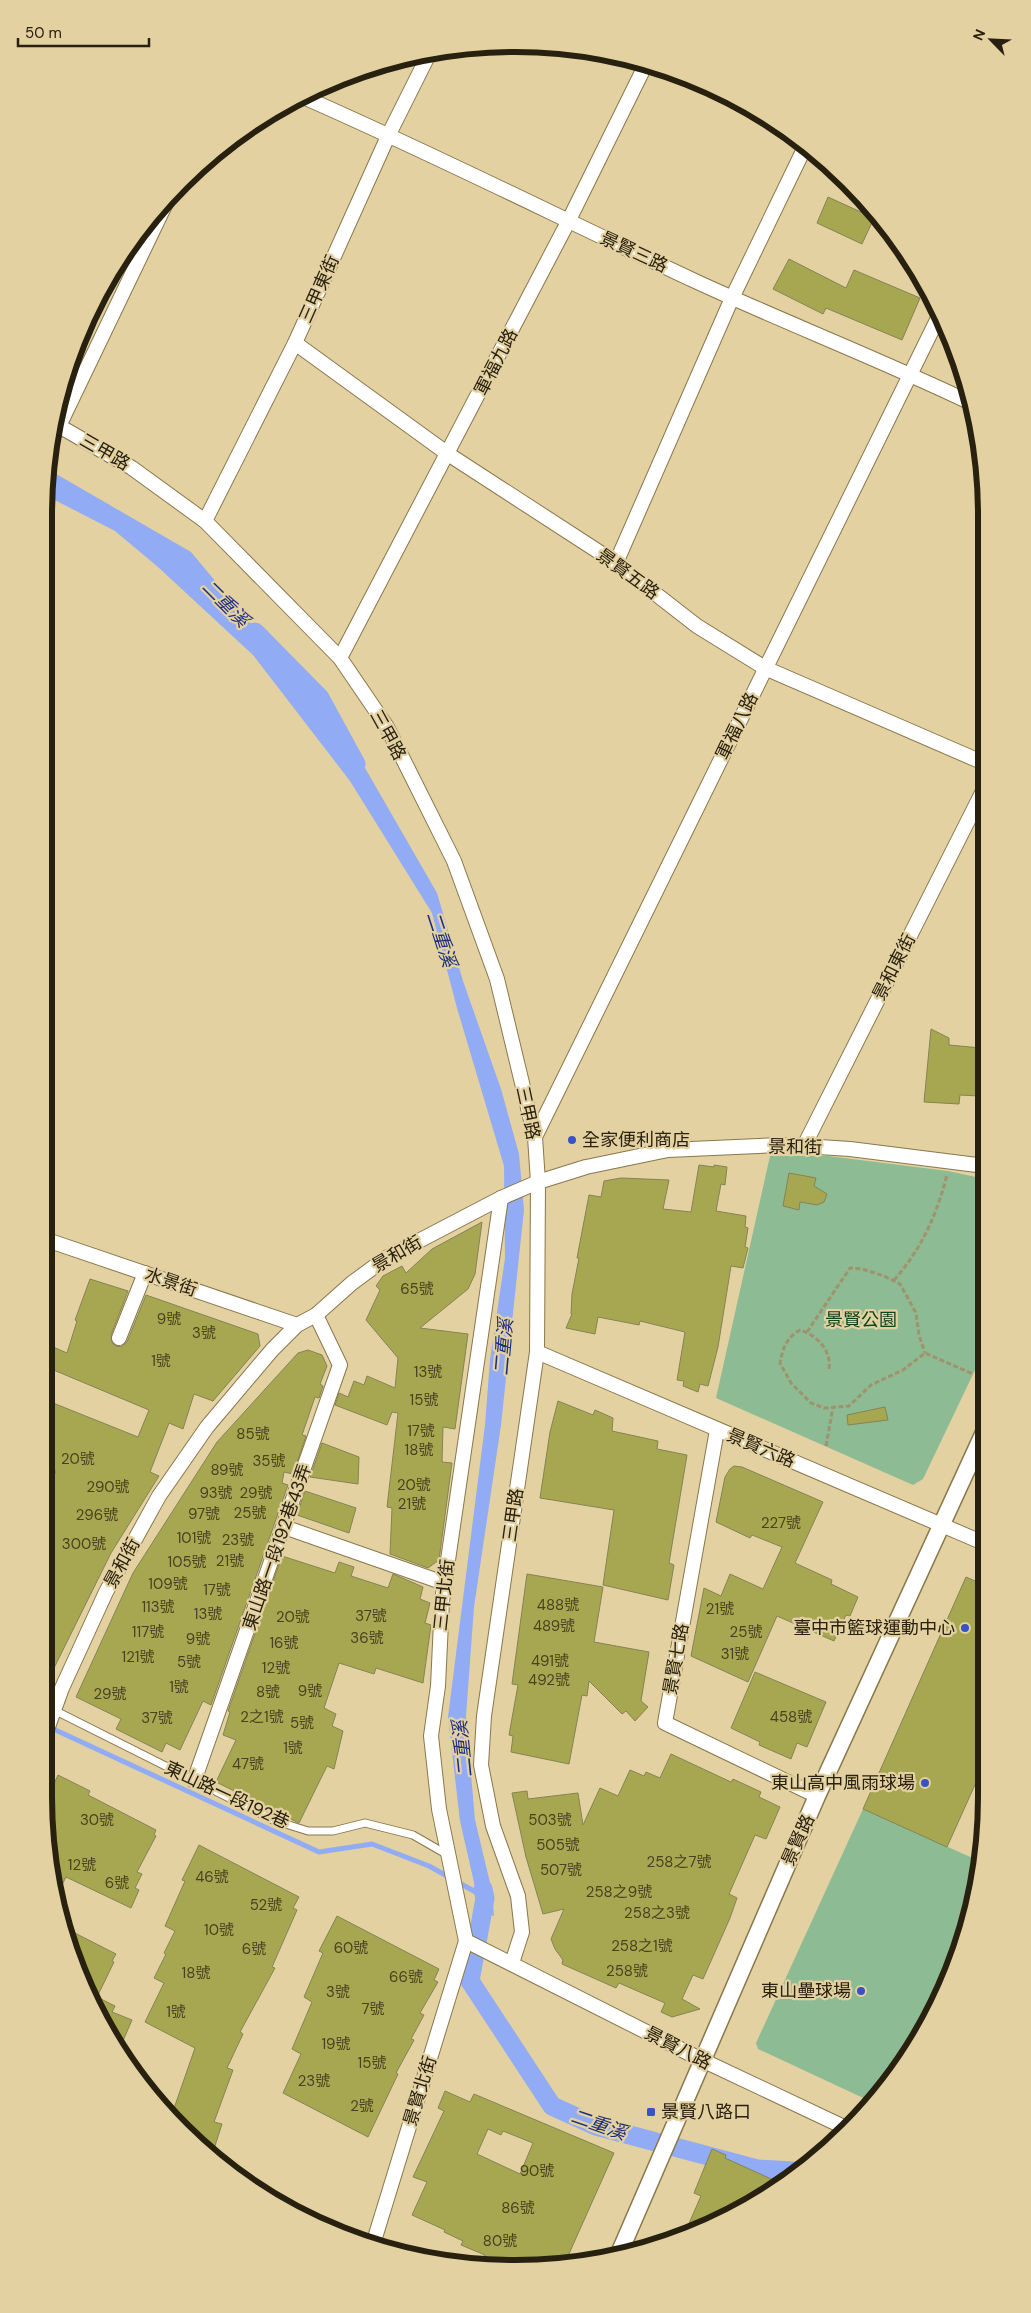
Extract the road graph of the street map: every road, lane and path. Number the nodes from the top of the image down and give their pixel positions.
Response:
1 (426, 61) edge
2 (643, 70) edge
3 (311, 100) edge
4 (389, 134) junction
5 (802, 152) edge
6 (568, 222) junction
7 (156, 224) edge
8 (732, 298) junction
9 (936, 323) edge
10 (295, 342) junction
11 (910, 374) junction
12 (964, 400) edge
13 (63, 419) edge
14 (61, 427) edge
15 (448, 454) junction
16 (205, 521) junction
17 (616, 563) junction
18 (340, 658) junction
19 (765, 668) junction
20 (978, 760) edge
21 (978, 800) edge
22 (535, 1137) junction
23 (804, 1146) junction
24 (978, 1165) edge
25 (948, 1171) dead end
26 (538, 1182) junction
27 (501, 1198) junction
28 (52, 1242) edge
29 (145, 1273) junction
30 (894, 1280) junction
31 (316, 1315) junction
32 (297, 1325) junction
33 (807, 1332) junction
34 (119, 1338) dead end
35 (537, 1352) junction
36 (925, 1353) junction
37 (830, 1369) dead end
38 (973, 1374) dead end
39 (833, 1407) junction
40 (717, 1430) junction
41 (826, 1446) dead end
42 (978, 1446) edge
43 (943, 1524) junction
44 (284, 1526) junction
45 (978, 1540) edge
46 (444, 1583) junction
47 (52, 1703) edge
48 (52, 1710) edge
49 (194, 1781) junction
50 (817, 1796) junction
51 (446, 1854) junction
52 (466, 1940) junction
53 (512, 1963) junction
54 (702, 2060) junction
55 (842, 2126) edge
56 (375, 2239) edge
57 (621, 2248) edge

1 - 4 street, 三甲東街
2 - 6 street, 軍福九路
3 - 4 street, 景賢三路
4 - 6 street, 景賢三路
4 - 10 street, 三甲東街
5 - 8 street
6 - 8 street, 景賢三路
6 - 15 street, 軍福九路
7 - 13 street
8 - 11 street, 景賢三路
8 - 17 street
9 - 11 street, 軍福八路
10 - 15 street, 景賢五路
10 - 16 street, 三甲東街
11 - 12 street, 景賢三路
11 - 19 street, 軍福八路
14 - 16 street, 三甲路
15 - 17 street, 景賢五路
15 - 18 street, 軍福九路
16 - 18 street, 三甲路
17 - 19 street, 景賢五路
18 - 22 street, 三甲路
19 - 20 street, 景賢五路
19 - 22 street, 軍福八路
21 - 23 street, 景和東街
22 - 26 street, 三甲路
23 - 24 street, 景和街
23 - 26 street, 景和街
25 - 30 path
26 - 27 street, 景和街
26 - 35 street, 三甲路
27 - 31 street, 景和街
27 - 46 street, 三甲北街
28 - 29 street, 水景街
29 - 32 street, 水景街
29 - 34 street
30 - 33 path
30 - 36 path
31 - 32 street, 景和街
31 - 44 street, 東山路一段192巷43弄
32 - 47 street, 景和街
33 - 37 path
33 - 39 path
35 - 40 street, 景賢六路
35 - 53 street, 三甲路
36 - 38 path
36 - 39 path
39 - 41 path
40 - 43 street, 景賢六路
40 - 50 street, 景賢七路
42 - 43 street, 景賢路
43 - 45 street, 景賢六路
43 - 50 street, 景賢路
44 - 46 street
44 - 49 street, 東山路一段192巷43弄
46 - 51 street, 三甲北街
48 - 49 lane, 東山路一段192巷
49 - 51 lane, 東山路一段192巷
50 - 54 street, 景賢路
51 - 52 street, 三甲北街
52 - 53 street
52 - 56 street, 景賢北街
53 - 54 street, 景賢八路
54 - 55 street, 景賢八路
54 - 57 street, 景賢路

